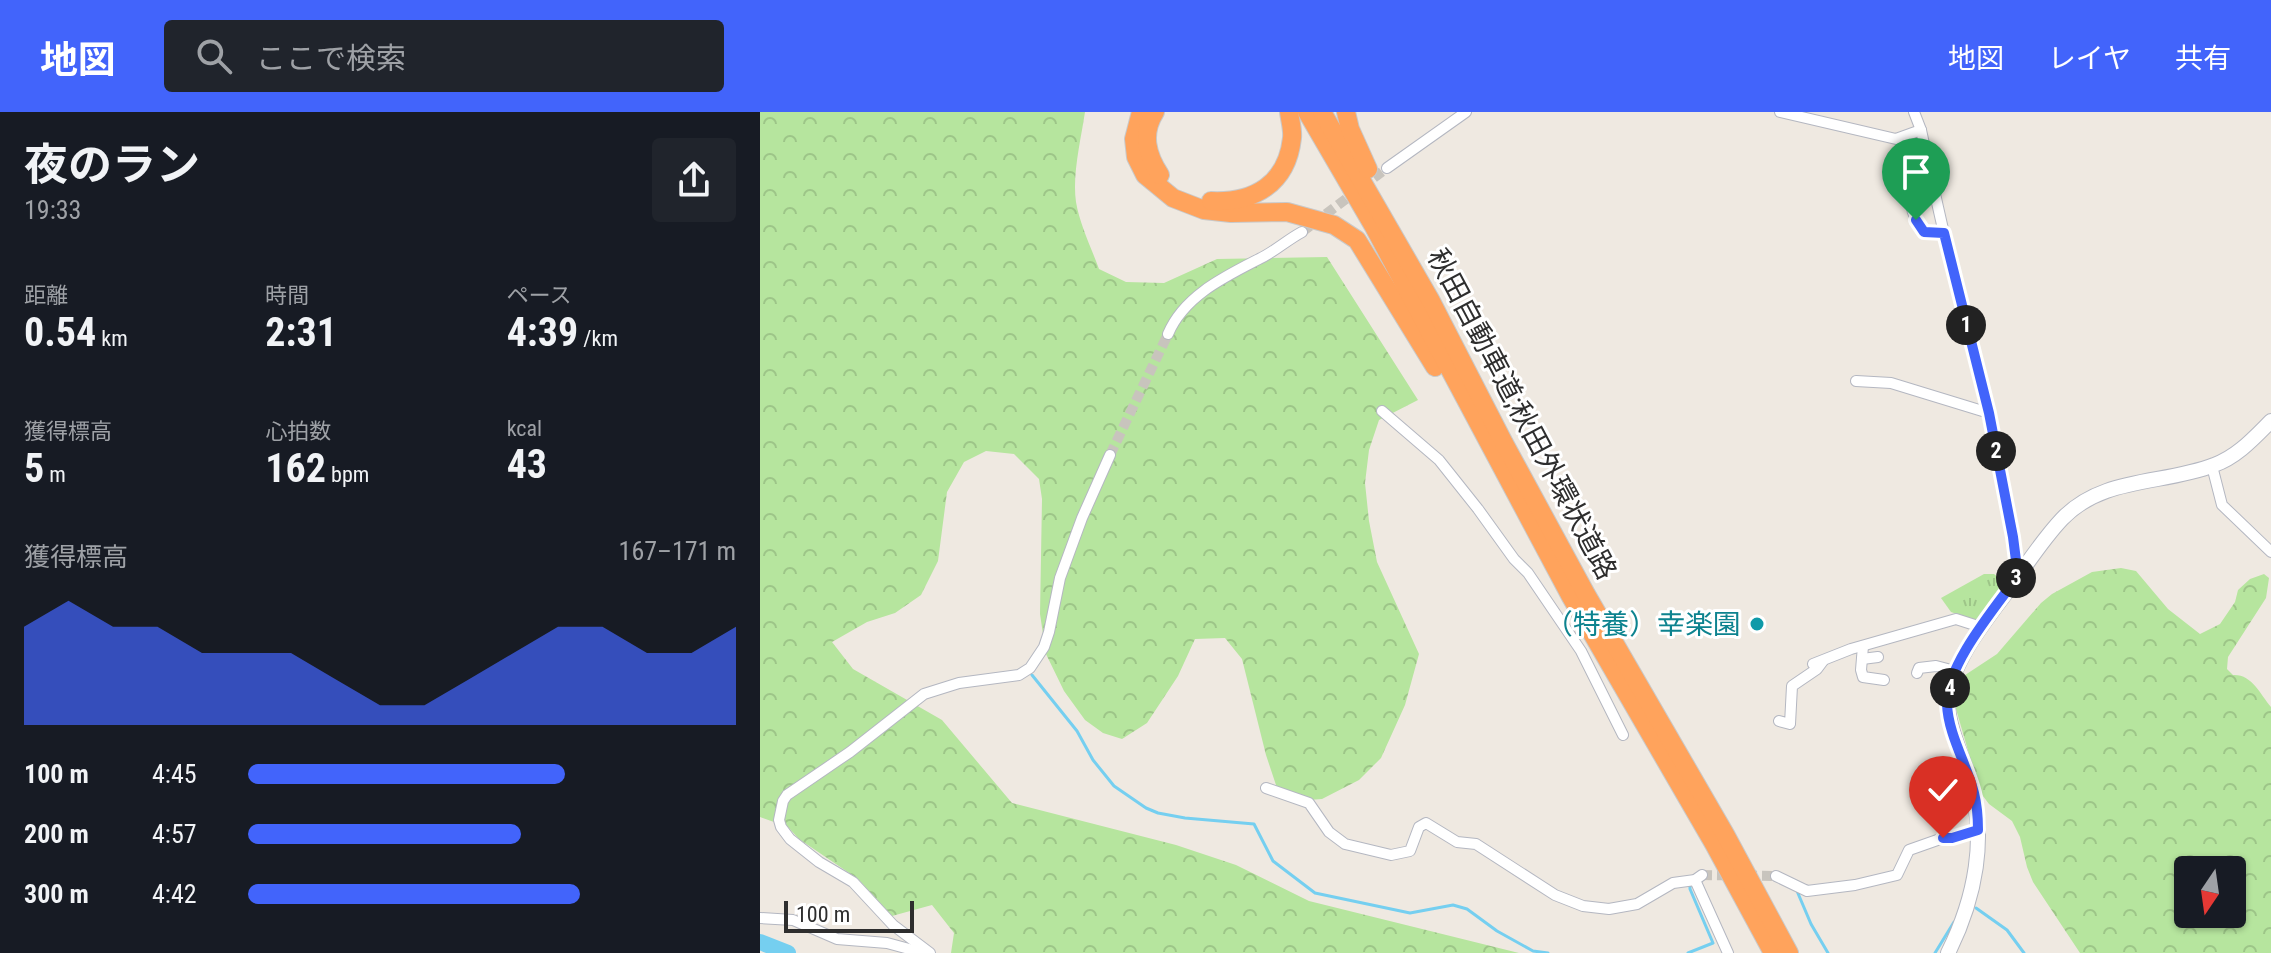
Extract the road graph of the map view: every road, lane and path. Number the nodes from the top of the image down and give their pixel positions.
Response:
1 (1141, 112) edge
2 (1155, 112) edge
3 (1289, 112) edge
4 (1307, 112) edge
5 (1322, 112) edge
6 (1346, 112) edge
7 (1466, 112) edge
8 (1780, 112) edge
9 (1914, 112) edge
10 (1807, 115) edge
11 (1921, 130) junction
12 (1387, 168) tunnel mouth
13 (1932, 181) junction
14 (1302, 232) tunnel mouth
15 (1944, 233) junction
16 (1431, 301) junction
17 (1168, 334) tunnel mouth
18 (1856, 381) dead end
19 (1382, 411) dead end
20 (1989, 413) junction
21 (2271, 421) edge
22 (1110, 455) tunnel mouth
23 (2212, 466) junction
24 (1531, 523) junction
25 (2271, 552) edge
26 (2018, 576) junction
27 (1981, 627) junction
28 (1863, 646) junction
29 (1878, 657) dead end
30 (1825, 659) junction
31 (1862, 659) junction
32 (1813, 664) dead end
33 (1955, 671) junction
34 (1917, 673) dead end
35 (1884, 680) dead end
36 (1779, 721) dead end
37 (1623, 735) dead end
38 (1967, 772) junction
39 (1923, 775) dead end
40 (1266, 788) dead end
41 (1978, 830) junction
42 (1776, 876) tunnel mouth
43 (760, 918) edge
44 (927, 953) edge
45 (1728, 953) edge
46 (1773, 953) edge
47 (1789, 953) edge
48 (1948, 953) edge

1 - 24 highway
2 - 3 highway
4 - 24 highway, 秋田自動車道;秋田外環状道路
5 - 16 highway, 秋田自動車道;秋田外環状道路
6 - 16 highway
7 - 12 street
8 - 10 street
9 - 11 street
10 - 11 street
11 - 13 street
13 - 15 street
13 - 15 street
14 - 17 street
15 - 20 street
16 - 47 highway, 秋田自動車道;秋田外環状道路
18 - 20 street
19 - 37 street
20 - 26 street
21 - 23 main road
22 - 44 street
23 - 25 street
23 - 26 main road
24 - 46 highway, 秋田自動車道;秋田外環状道路
26 - 27 main road
27 - 28 street
27 - 33 main road
28 - 30 street
28 - 31 street
29 - 31 street
30 - 32 street
30 - 36 street
31 - 35 street
33 - 34 street
33 - 38 main road
38 - 39 street
38 - 41 main road
40 - 45 street
41 - 42 street
41 - 48 main road
43 - 44 street

